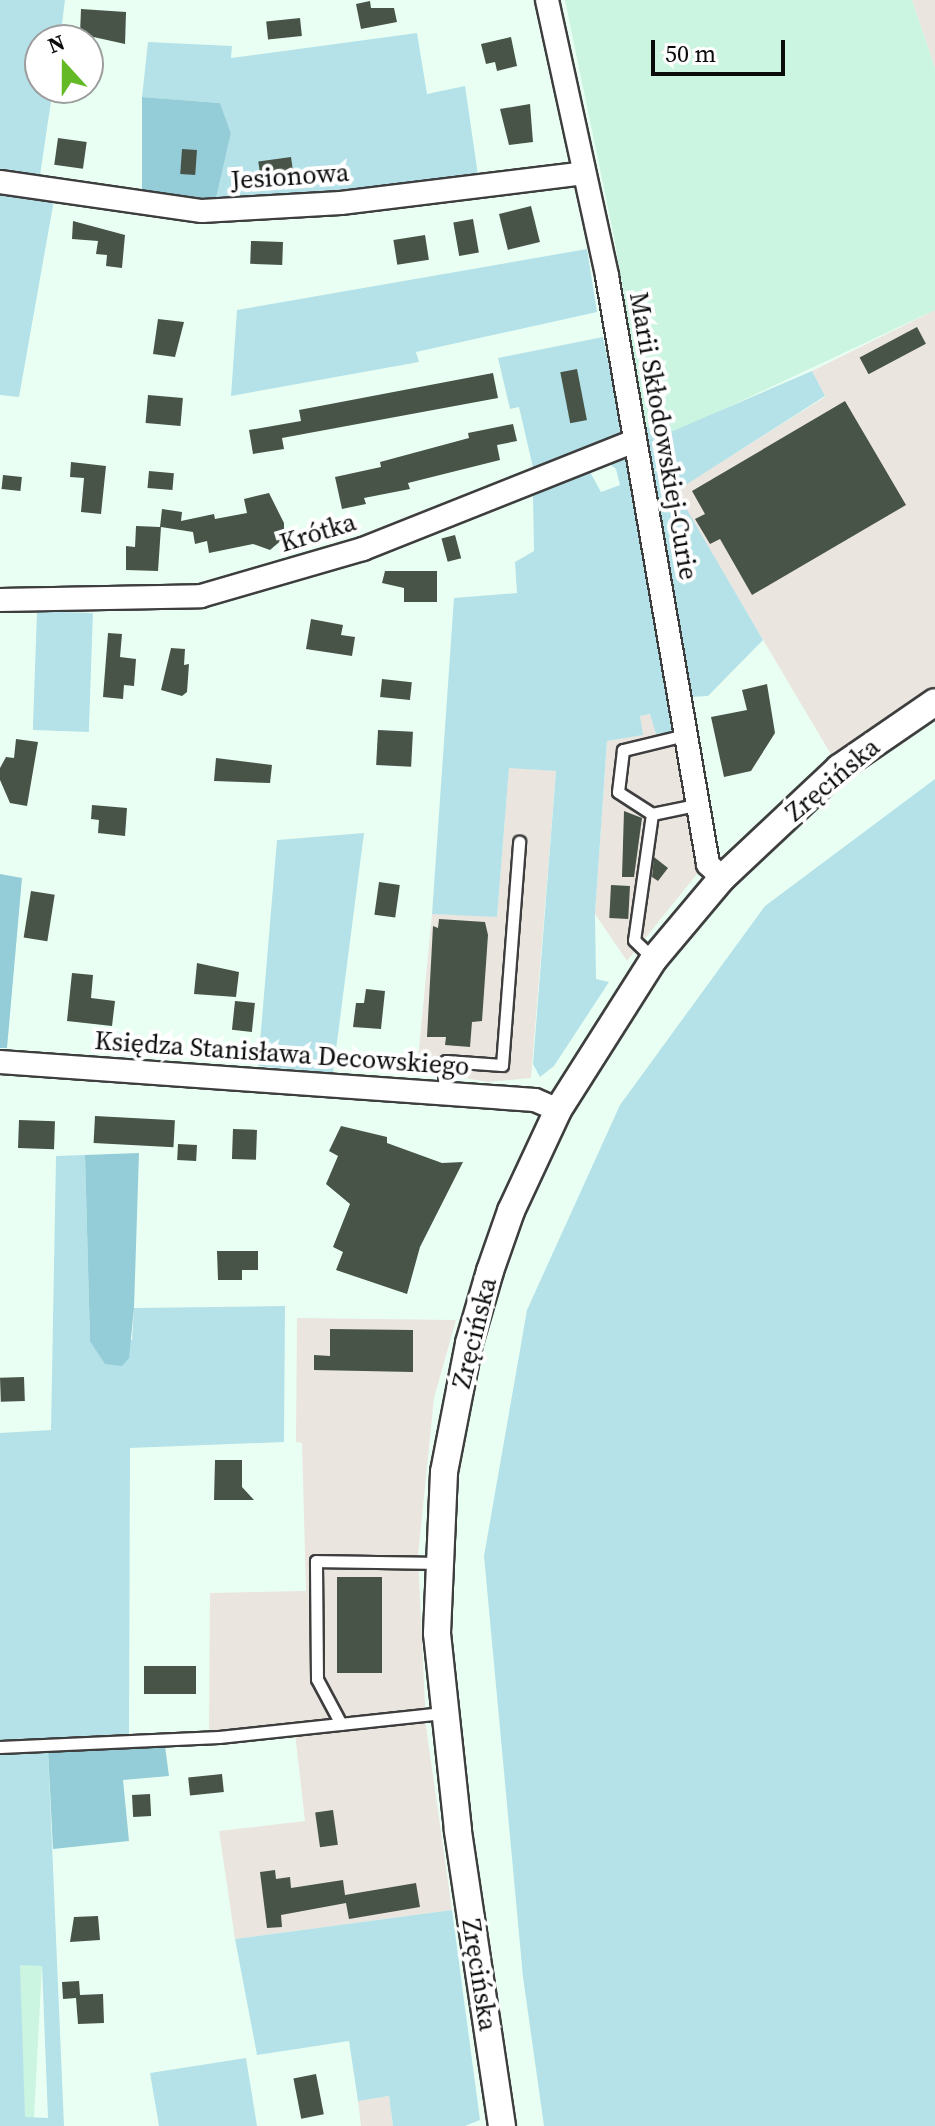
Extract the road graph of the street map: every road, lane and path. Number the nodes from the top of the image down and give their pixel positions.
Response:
1 (547, 0) edge
2 (584, 173) junction
3 (0, 182) edge
4 (634, 441) junction
5 (0, 600) edge
6 (935, 702) edge
7 (685, 735) junction
8 (696, 805) junction
9 (652, 814) junction
10 (519, 842) dead end
11 (722, 878) junction
12 (654, 959) junction
13 (0, 1062) edge
14 (443, 1094) junction
15 (558, 1110) junction
16 (437, 1563) junction
17 (443, 1713) junction
18 (341, 1724) junction
19 (0, 1747) edge
20 (502, 2126) edge

1 - 2 street, Marii Skłodowskiej-Curie
2 - 3 street, Jesionowa
2 - 4 street, Marii Skłodowskiej-Curie
4 - 5 street, Krótka
4 - 7 street, Marii Skłodowskiej-Curie
6 - 11 street, Zręcińska
7 - 8 street, Marii Skłodowskiej-Curie
7 - 9 lane
8 - 9 lane
8 - 11 street, Marii Skłodowskiej-Curie
9 - 12 lane
10 - 14 lane
11 - 12 street, Zręcińska
12 - 15 street, Zręcińska
13 - 14 street, Księdza Stanisława Decowskiego
14 - 15 street, Księdza Stanisława Decowskiego
15 - 16 street, Zręcińska
16 - 17 street, Zręcińska
16 - 18 lane
17 - 18 lane
17 - 20 street, Zręcińska
18 - 19 lane

